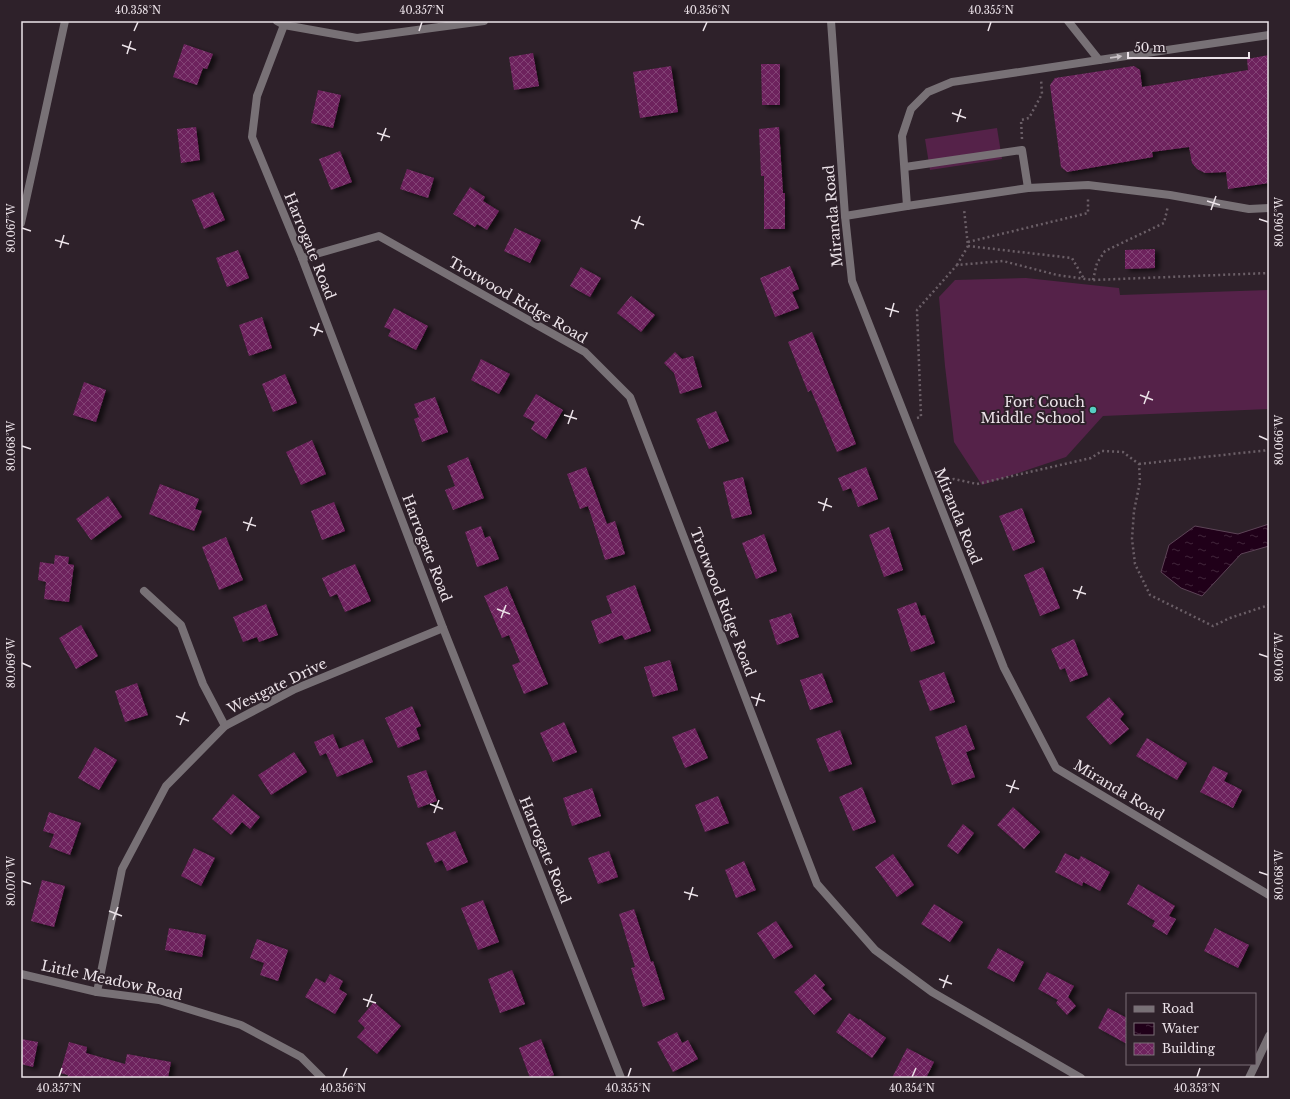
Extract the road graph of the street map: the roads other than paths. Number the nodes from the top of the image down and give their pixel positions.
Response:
1 (65, 21) edge
2 (484, 21) edge
3 (831, 21) edge
4 (1068, 21) edge
5 (281, 23) edge
6 (1269, 35) edge
7 (1099, 60) junction
8 (905, 166) junction
9 (1028, 188) junction
10 (907, 206) junction
11 (1269, 208) edge
12 (844, 216) junction
13 (21, 223) edge
14 (302, 258) junction
15 (144, 591) dead end
16 (443, 628) junction
17 (224, 726) junction
18 (1269, 895) edge
19 (21, 974) edge
20 (97, 992) junction
21 (1269, 1036) edge
22 (1256, 1063) edge
23 (1255, 1065) edge
24 (322, 1078) edge
25 (621, 1078) edge
26 (1081, 1078) edge
27 (1249, 1078) edge

1 - 13 street
2 - 5 street
3 - 12 street, Miranda Road
4 - 7 street
5 - 14 street, Harrogate Road
7 -> 6 street
7 - 8 street
8 - 9 street
8 - 10 street
9 - 10 street
9 - 11 street
10 - 12 street
12 - 18 street, Miranda Road
14 - 16 street, Harrogate Road
14 - 26 street, Trotwood Ridge Road
15 - 17 street
16 - 17 street, Westgate Drive
16 - 25 street, Harrogate Road
17 - 20 street, Westgate Drive
19 - 20 street, Little Meadow Road
20 - 24 street, Little Meadow Road
21 - 22 street
23 - 27 street

